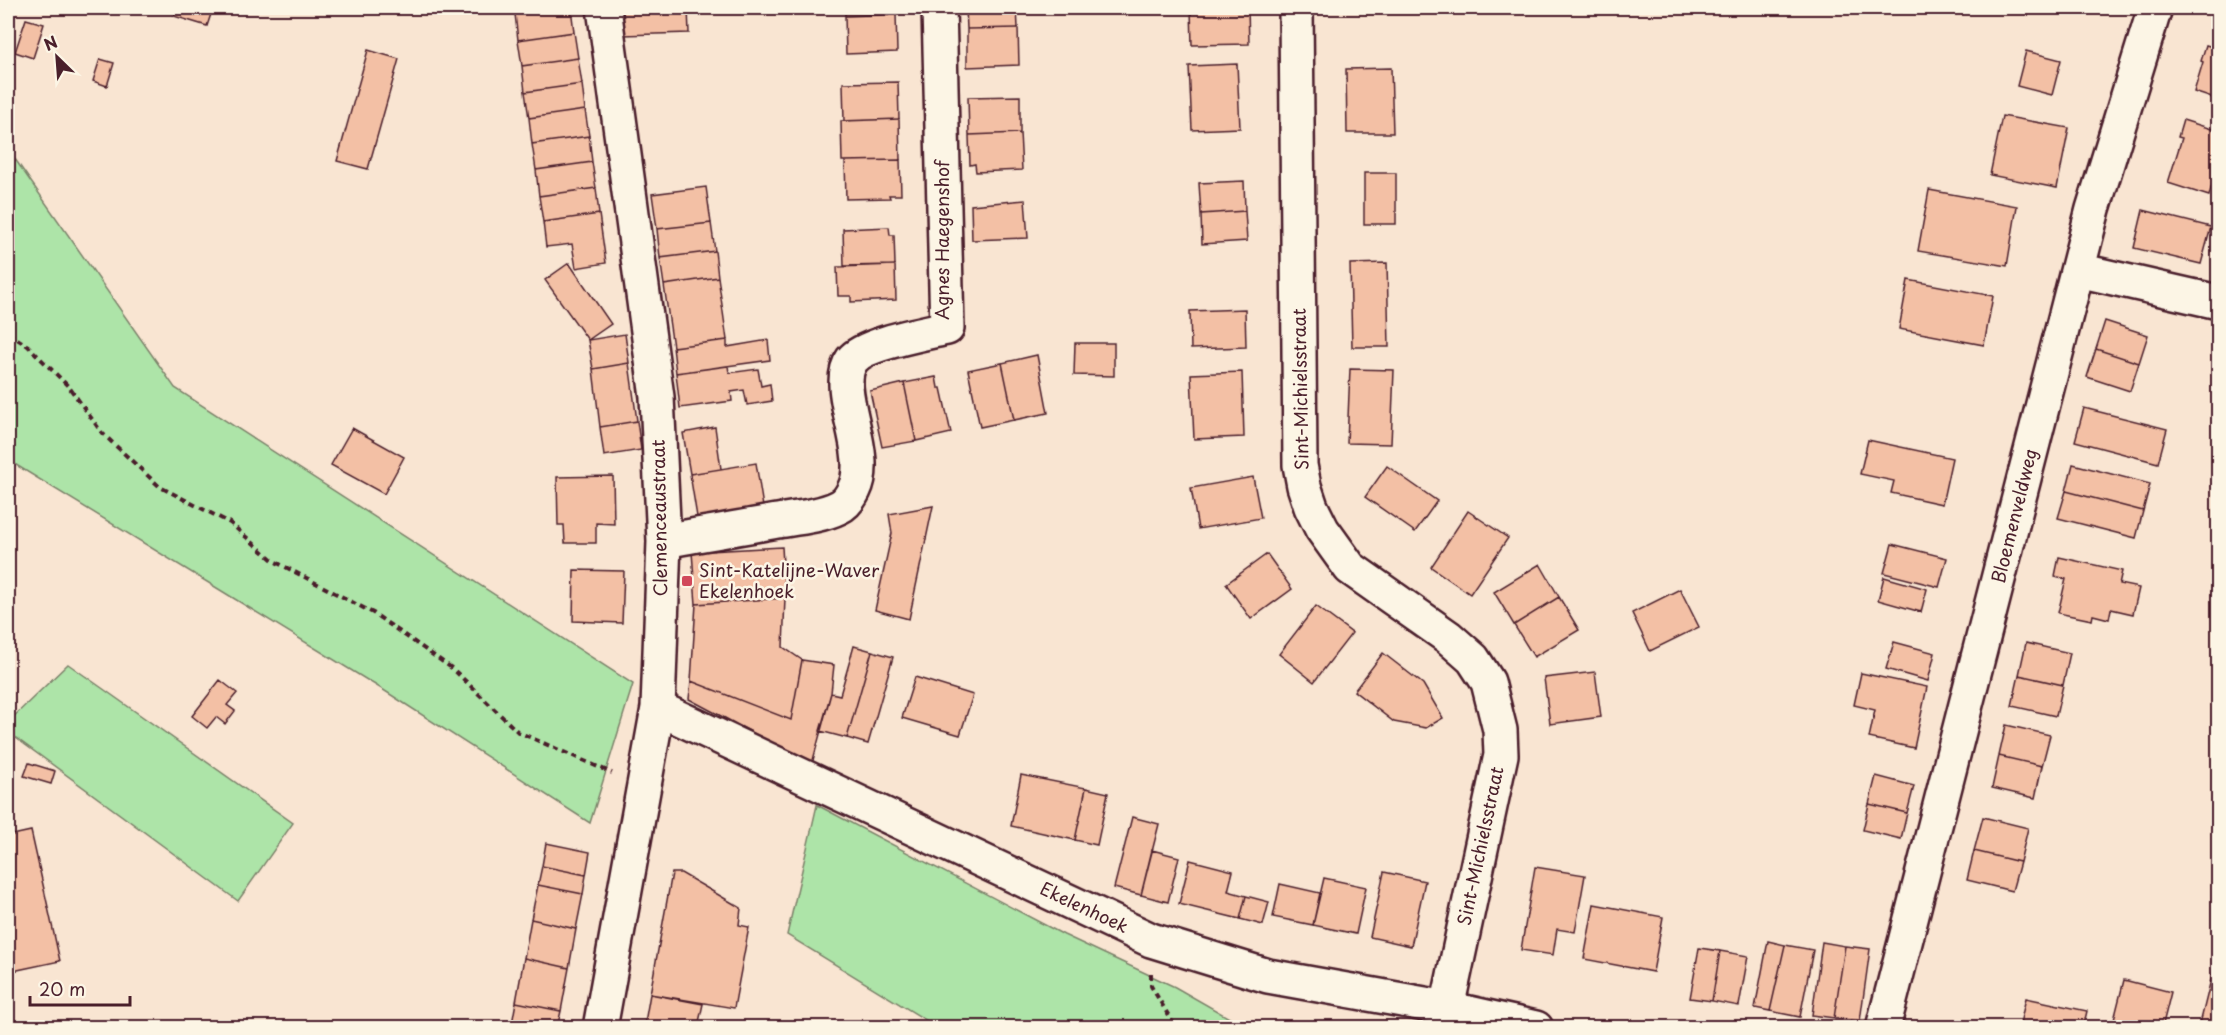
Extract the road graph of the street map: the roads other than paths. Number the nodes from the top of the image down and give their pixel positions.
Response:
1 (604, 8) edge
2 (939, 8) edge
3 (1296, 8) edge
4 (2155, 8) edge
5 (2078, 270) junction
6 (2218, 302) edge
7 (664, 541) junction
8 (658, 708) junction
9 (1447, 1008) junction
10 (600, 1028) edge
11 (1536, 1028) edge
12 (1883, 1028) edge

1 - 7 street, Clemenceaustraat
2 - 7 street, Agnes Haegenshof
3 - 9 street, Sint-Michielsstraat
4 - 5 street, Bloemenveldweg
5 - 6 street
5 - 12 street, Bloemenveldweg
7 - 8 street, Clemenceaustraat
8 - 9 street, Ekelenhoek
8 - 10 street, Clemenceaustraat
9 - 11 street, Ekelenhoek

